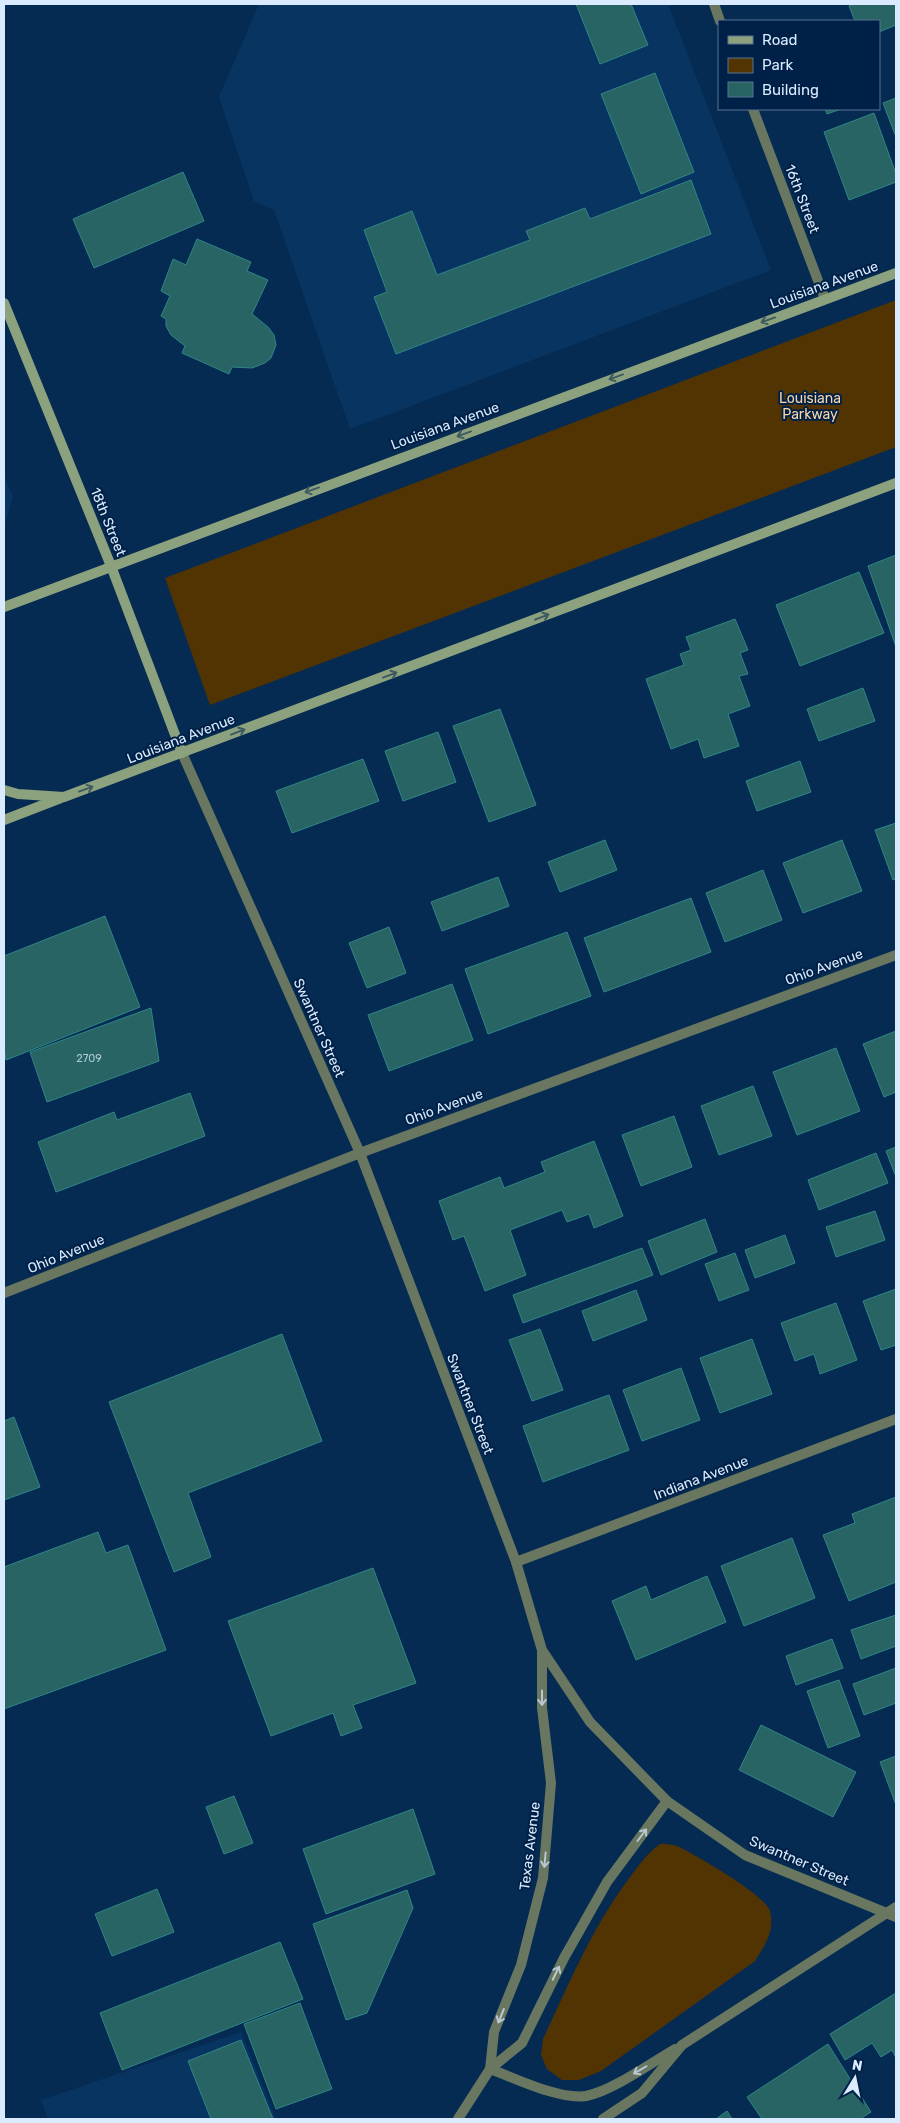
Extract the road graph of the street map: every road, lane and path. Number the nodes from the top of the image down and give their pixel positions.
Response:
1 (714, 4) edge
2 (720, 20) edge
3 (753, 110) edge
4 (896, 273) edge
5 (825, 299) junction
6 (4, 303) edge
7 (896, 483) edge
8 (110, 566) junction
9 (4, 607) edge
10 (182, 754) junction
11 (4, 790) edge
12 (64, 797) junction
13 (4, 820) edge
14 (896, 955) edge
15 (360, 1152) junction
16 (4, 1293) edge
17 (896, 1419) edge
18 (516, 1562) junction
19 (542, 1650) junction
20 (667, 1801) junction
21 (896, 1907) edge
22 (886, 1912) junction
23 (896, 1917) edge
24 (682, 2045) junction
25 (490, 2069) junction
26 (458, 2119) edge
27 (603, 2119) edge

1 - 2 street
3 - 5 street, 16th Street
4 - 5 main road, Louisiana Avenue
5 -> 8 main road, Louisiana Avenue
6 - 8 main road, 18th Street
10 -> 7 main road, Louisiana Avenue
8 - 9 main road, Louisiana Avenue
8 - 10 main road, 18th Street
12 -> 10 main road, Louisiana Avenue
10 - 15 street, Swantner Street
11 - 12 main road, Louisiana Avenue
12 - 13 main road, Louisiana Avenue
14 - 15 street, Ohio Avenue
15 - 16 street, Ohio Avenue
15 - 18 street, Swantner Street
17 - 18 street, Indiana Avenue
18 - 19 street, Swantner Street
19 - 20 street, Swantner Street
19 -> 25 street, Texas Avenue
20 - 22 street, Swantner Street
25 -> 20 street, Texas Avenue
21 - 22 street
22 - 23 street, Swantner Street
22 - 24 street
24 -> 25 street
24 - 27 street
25 - 26 street, Texas Avenue

